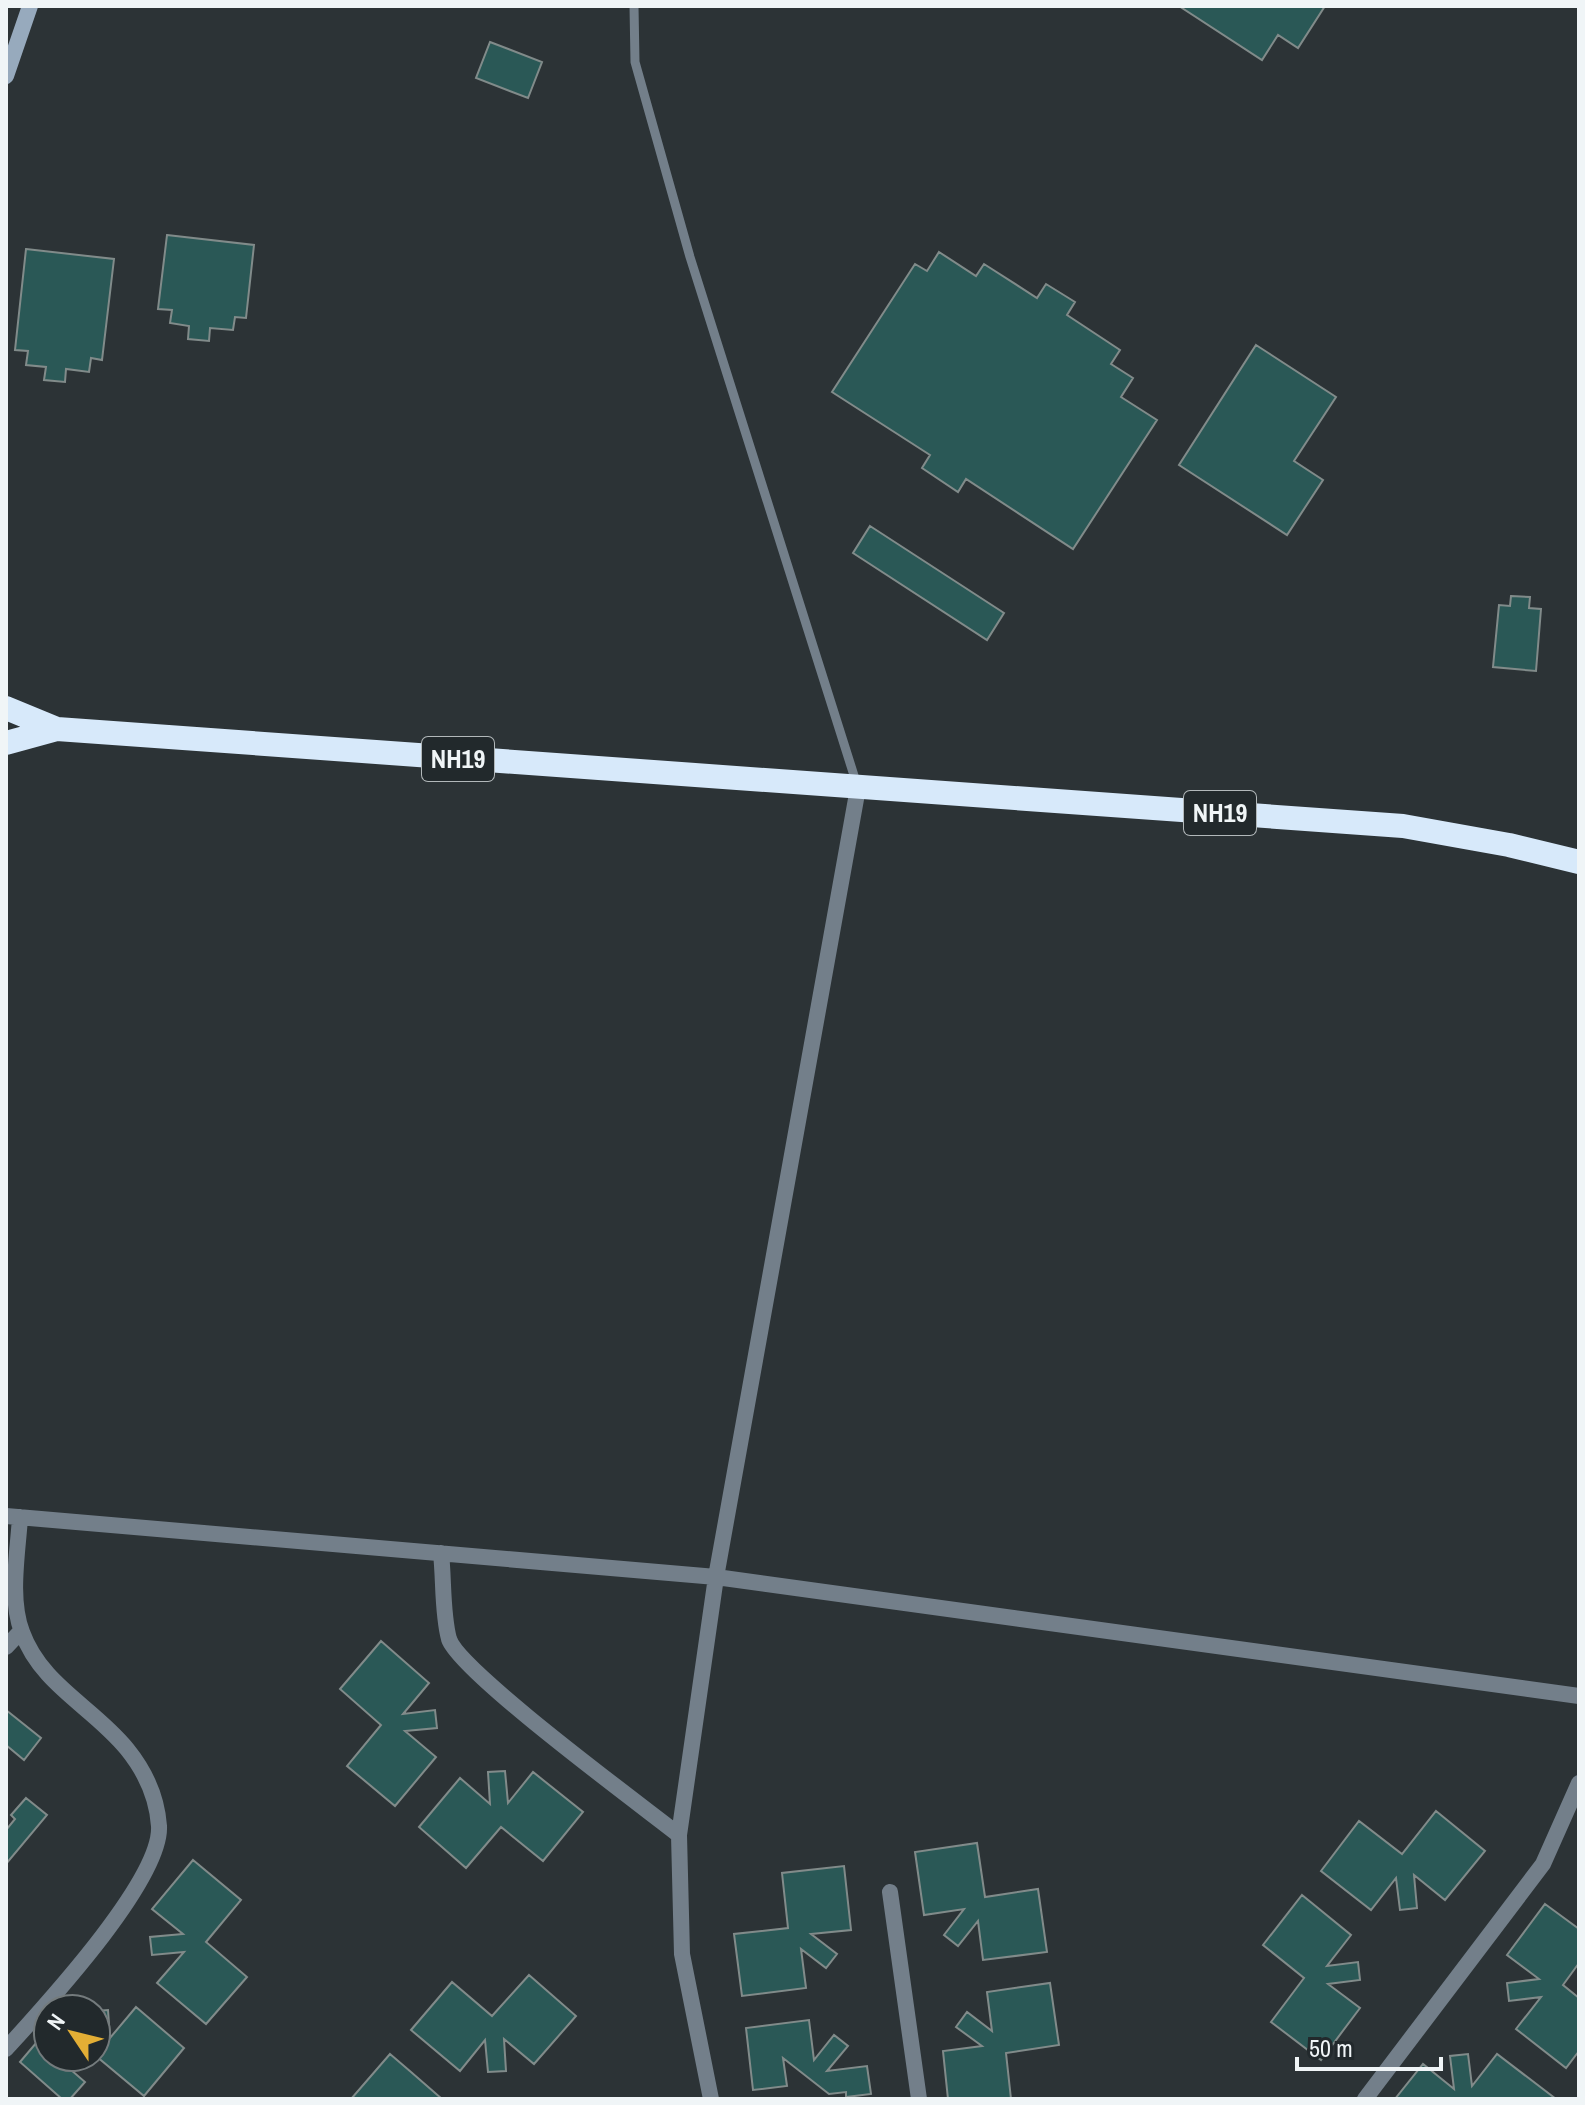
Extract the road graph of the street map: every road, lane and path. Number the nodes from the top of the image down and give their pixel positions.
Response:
1 (30, 6) edge
2 (634, 6) edge
3 (11, 48) edge
4 (6, 76) edge
5 (6, 708) edge
6 (57, 729) junction
7 (6, 743) edge
8 (858, 788) junction
9 (1579, 862) edge
10 (13, 1516) edge
11 (441, 1553) junction
12 (716, 1577) junction
13 (21, 1631) junction
14 (6, 1647) edge
15 (1579, 1696) edge
16 (1579, 1783) edge
17 (679, 1835) junction
18 (890, 1892) dead end
19 (6, 2049) edge
20 (711, 2099) edge
21 (919, 2099) edge
22 (1365, 2099) edge

1 - 3 street
2 - 8 lane
3 - 4 street
5 - 6 highway, NH19
6 - 7 highway, NH19
6 - 8 highway, NH19
8 - 9 highway, NH19
8 - 12 street
10 - 11 street
10 - 13 street
11 - 12 street
11 - 17 street
12 - 15 street
12 - 17 street
13 - 14 street
13 - 19 street
16 - 22 street
17 - 20 street
18 - 21 street

